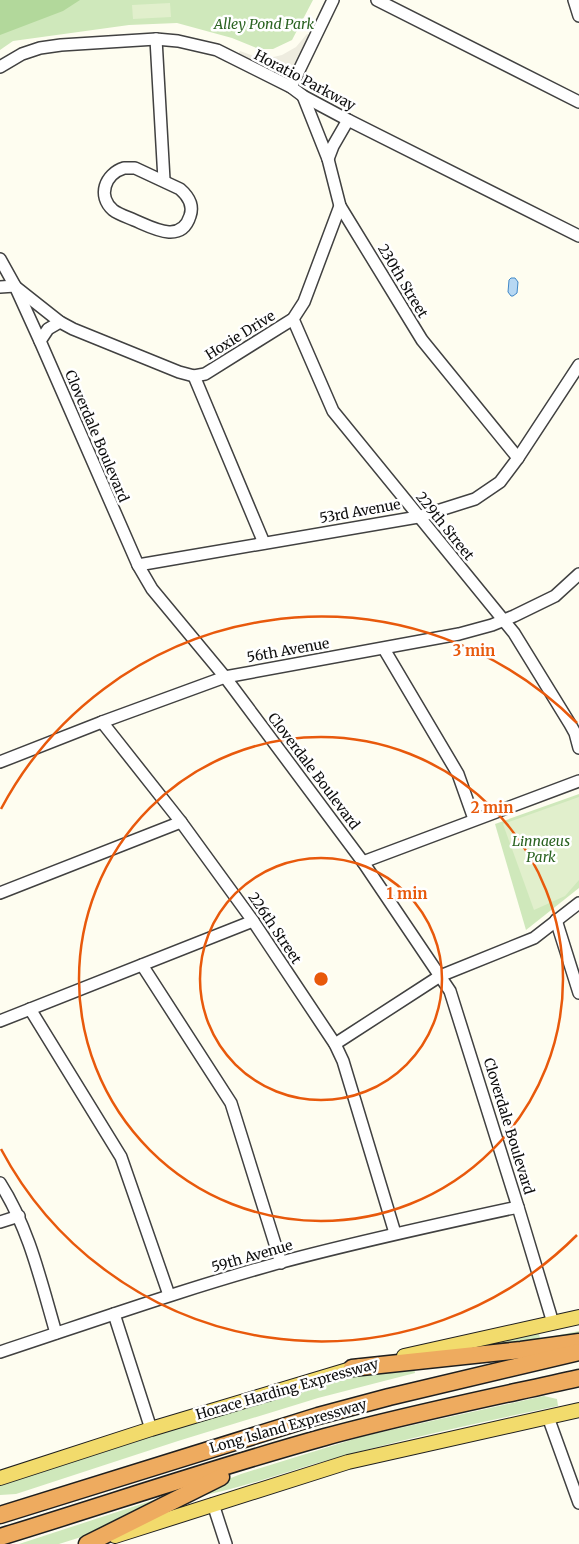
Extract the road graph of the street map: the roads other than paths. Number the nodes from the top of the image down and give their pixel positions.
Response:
1 (333, 0) edge
2 (377, 0) edge
3 (574, 0) edge
4 (579, 16) edge
5 (156, 39) junction
6 (0, 67) edge
7 (290, 87) junction
8 (303, 96) junction
9 (579, 102) edge
10 (348, 120) junction
11 (328, 159) junction
12 (164, 180) junction
13 (340, 206) junction
14 (579, 236) edge
15 (0, 259) edge
16 (15, 286) junction
17 (0, 287) edge
18 (293, 319) junction
19 (60, 322) junction
20 (40, 341) junction
21 (579, 365) edge
22 (194, 376) junction
23 (518, 458) junction
24 (418, 517) junction
25 (264, 543) junction
26 (138, 565) junction
27 (579, 574) edge
28 (504, 621) junction
29 (384, 649) junction
30 (225, 677) junction
31 (102, 722) junction
32 (579, 748) edge
33 (0, 762) edge
34 (579, 781) edge
35 (474, 819) junction
36 (181, 822) junction
37 (364, 862) junction
38 (0, 893) edge
39 (579, 903) edge
40 (556, 920) junction
41 (253, 921) junction
42 (142, 965) junction
43 (440, 976) junction
44 (579, 993) edge
45 (30, 1009) junction
46 (0, 1021) edge
47 (335, 1044) junction
48 (0, 1183) edge
49 (518, 1206) junction
50 (19, 1216) junction
51 (0, 1222) edge
52 (395, 1233) junction
53 (281, 1262) junction
54 (169, 1295) junction
55 (114, 1314) junction
56 (579, 1317) edge
57 (552, 1323) junction
58 (56, 1333) junction
59 (579, 1342) edge
60 (0, 1352) edge
61 (579, 1352) edge
62 (352, 1368) junction
63 (579, 1378) edge
64 (579, 1410) edge
65 (548, 1417) junction
66 (151, 1428) junction
67 (323, 1438) junction
68 (0, 1478) edge
69 (579, 1503) edge
70 (213, 1504) junction
71 (0, 1515) edge
72 (0, 1537) edge
73 (89, 1544) edge
74 (226, 1544) edge

1 - 7 street
2 - 9 street
3 - 4 street
5 - 6 street, Horatio Parkway
5 - 7 street, Horatio Parkway
5 - 12 street
7 - 8 street, Horatio Parkway
8 - 10 street, Horatio Parkway
8 - 11 street, 230th Street
10 - 11 street
10 - 14 street, Horatio Parkway
11 - 13 street, 230th Street
12 - 12 street
13 - 18 street, Hoxie Drive
13 - 23 street, 230th Street
15 - 16 street, Cloverdale Boulevard
16 - 17 street
16 - 19 street
16 - 20 street, Cloverdale Boulevard
18 - 22 street, Hoxie Drive
18 - 24 street, 229th Street
19 - 20 street
19 - 22 street
20 - 26 street, Cloverdale Boulevard
21 - 23 street, 53rd Avenue
22 - 25 street
23 - 24 street, 53rd Avenue
24 - 25 street, 53rd Avenue
24 - 28 street, 229th Street
25 - 26 street, 53rd Avenue
26 - 30 street, Cloverdale Boulevard
27 - 28 street, 56th Avenue
28 - 29 street, 56th Avenue
28 - 32 street, 229th Street
29 - 30 street, 56th Avenue
29 - 35 street
30 - 31 street, 56th Avenue
30 - 37 street, Cloverdale Boulevard
31 - 33 street, 56th Avenue
31 - 36 street, 226th Street
34 - 35 street
35 - 37 street
36 - 38 street
36 - 41 street, 226th Street
37 - 43 street, Cloverdale Boulevard
39 - 40 street
40 - 43 street
40 - 44 street
41 - 42 street
41 - 47 street, 226th Street
42 - 45 street
42 - 53 street
43 - 47 street
43 - 49 street, Cloverdale Boulevard
45 - 46 street
45 - 54 street
47 - 52 street, 226th Street
48 - 50 street
49 - 52 street, 59th Avenue
49 - 57 street, Cloverdale Boulevard
50 - 51 street
50 - 58 street
52 - 53 street, 59th Avenue
53 - 54 street, 59th Avenue
54 - 55 street, 59th Avenue
55 - 58 street, 59th Avenue
55 - 66 street
56 - 57 main road, Horace Harding Expressway
57 - 62 main road, Horace Harding Expressway
58 - 60 street, 59th Avenue
59 - 62 highway
61 - 71 highway, Long Island Expressway
62 - 66 main road, Horace Harding Expressway
63 - 67 highway, Long Island Expressway
64 - 65 main road
65 - 69 street
65 - 70 main road
66 - 68 main road, Horace Harding Expressway
67 - 72 highway, Long Island Expressway
67 - 73 highway
70 - 73 main road
70 - 74 street

